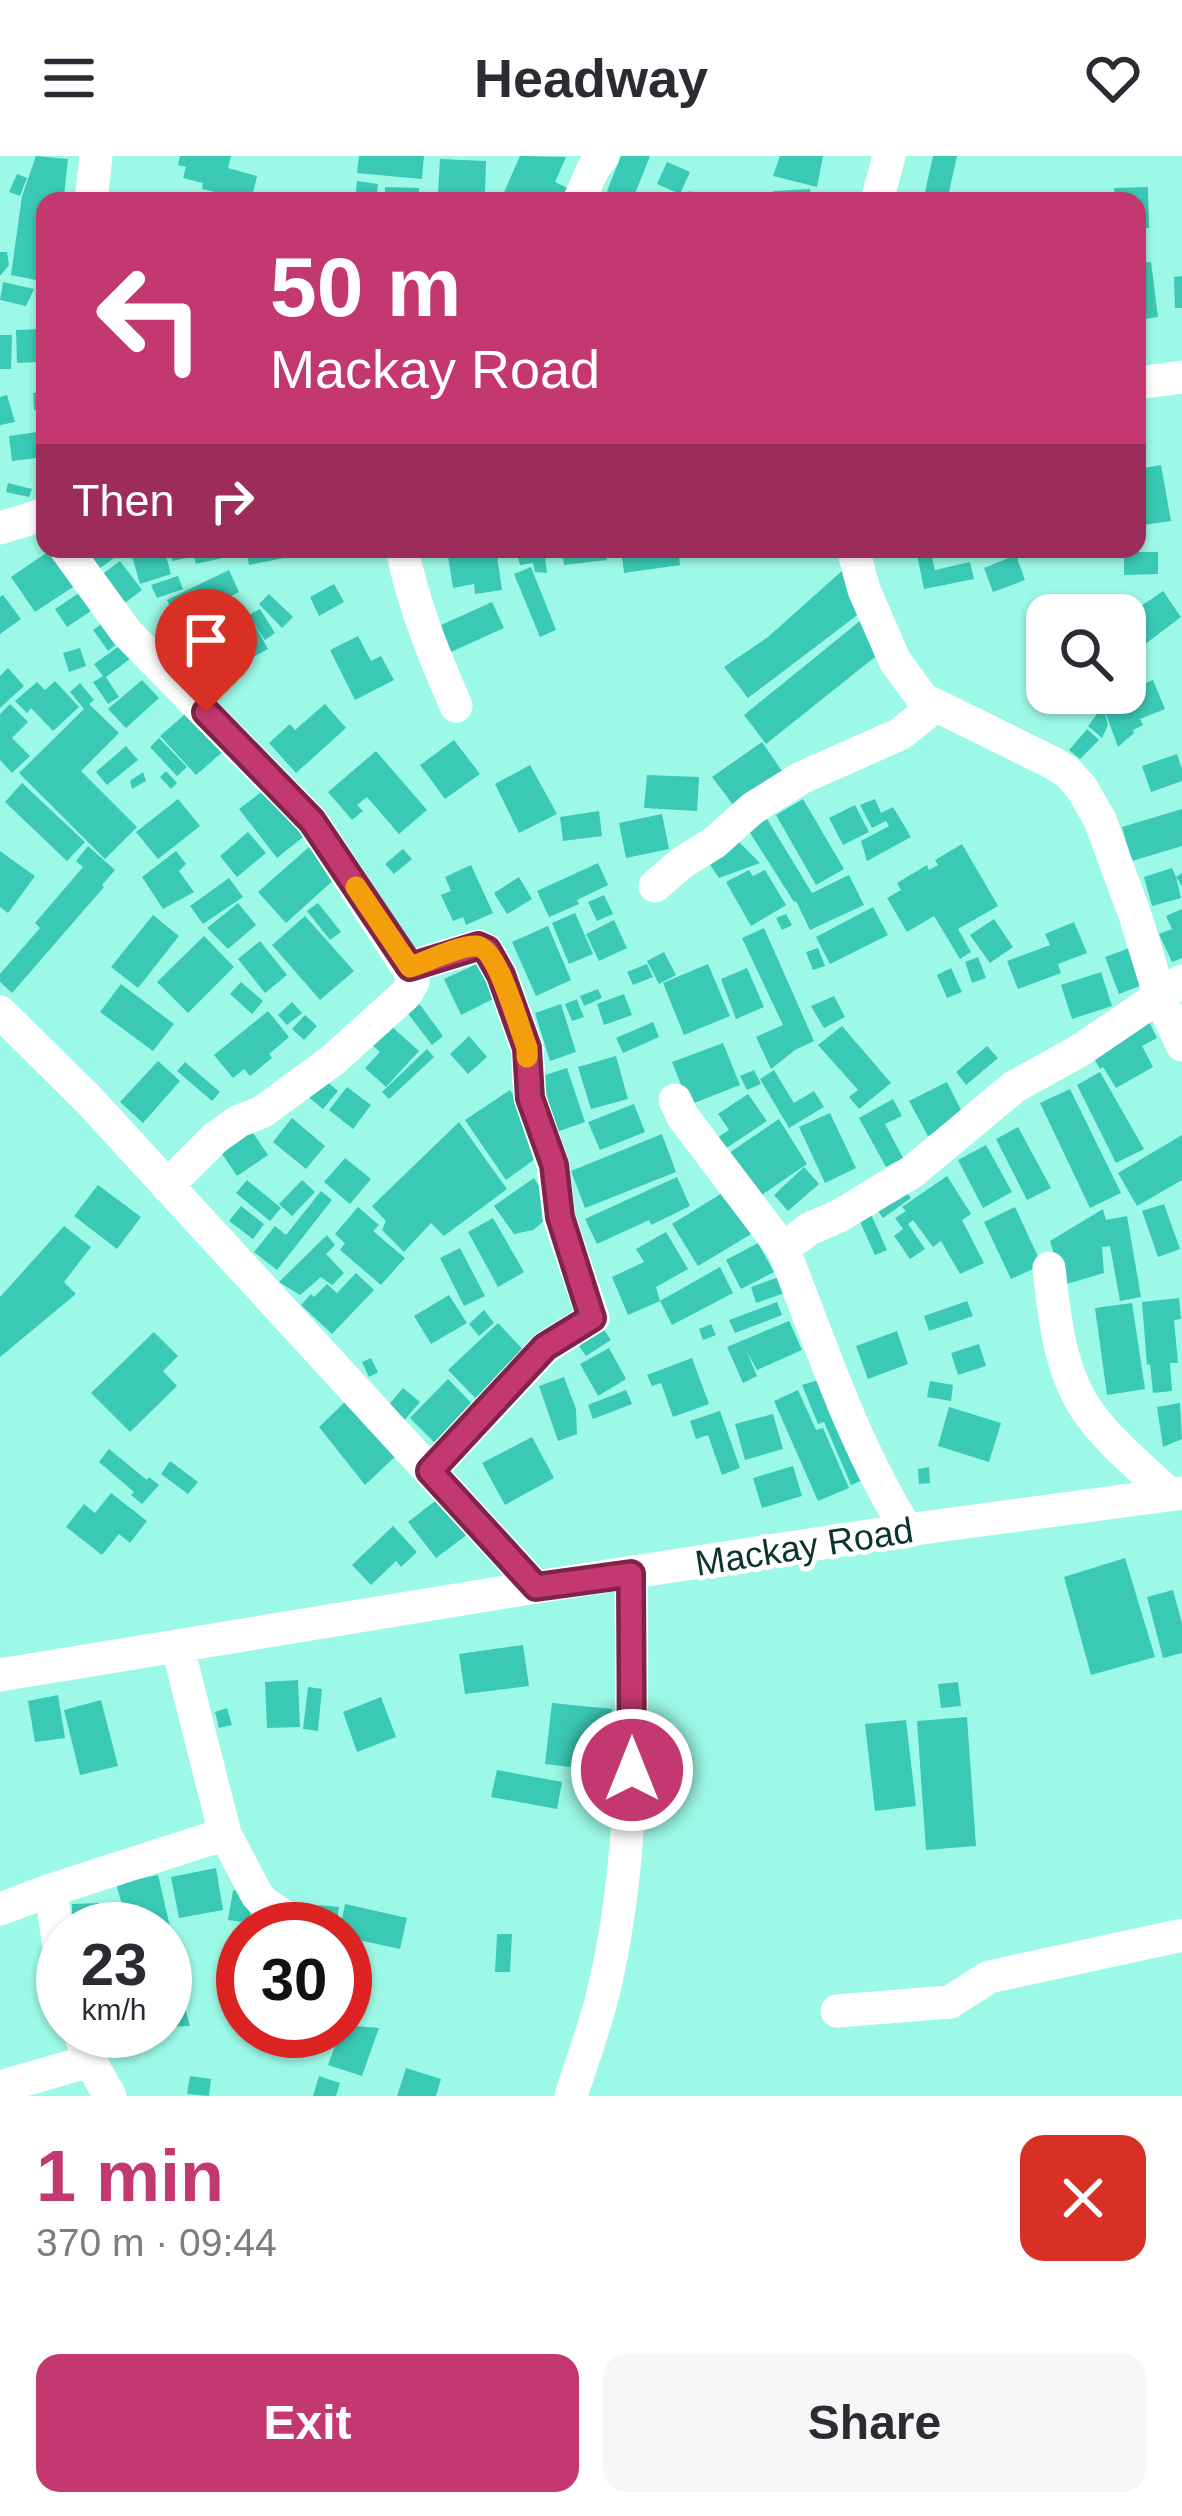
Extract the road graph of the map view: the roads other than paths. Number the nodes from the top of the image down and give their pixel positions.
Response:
1 (96, 156) edge
2 (603, 156) edge
3 (889, 156) edge
4 (92, 192) edge
5 (583, 192) edge
6 (879, 192) edge
7 (1182, 377) edge
8 (1146, 382) edge
9 (36, 517) edge
10 (0, 528) edge
11 (73, 558) edge
12 (404, 558) edge
13 (855, 558) edge
14 (456, 706) dead end
15 (934, 707) junction
16 (656, 886) dead end
17 (410, 967) junction
18 (1171, 989) edge
19 (0, 1012) edge
20 (1182, 1045) edge
21 (675, 1100) dead end
22 (166, 1186) junction
23 (783, 1249) junction
24 (1049, 1268) dead end
25 (430, 1471) junction
26 (1176, 1494) edge
27 (907, 1530) junction
28 (631, 1574) junction
29 (536, 1587) junction
30 (178, 1648) junction
31 (0, 1675) edge
32 (225, 1834) junction
33 (52, 1890) junction
34 (54, 1902) edge
35 (262, 1902) edge
36 (0, 1909) edge
37 (1182, 1935) edge
38 (837, 2011) dead end
39 (59, 2058) edge
40 (90, 2058) edge
41 (0, 2087) edge
42 (110, 2096) edge
43 (571, 2096) edge

1 - 4 street
2 - 5 street
3 - 6 street
7 - 8 street
9 - 10 street
11 - 17 street
12 - 14 street
13 - 15 street
15 - 16 street
15 - 18 street
17 - 22 street
17 - 25 street
18 - 20 street
18 - 23 street
19 - 22 street
21 - 23 street
22 - 25 street
23 - 27 street
24 - 26 street
25 - 29 street
26 - 27 street, Mackay Road
27 - 28 street, Mackay Road
28 - 29 street, Mackay Road
28 - 43 street
29 - 30 street, Mackay Road
30 - 31 street, Mackay Road
30 - 32 street
32 - 33 street
32 - 35 street
33 - 34 street
33 - 36 street
37 - 38 street
39 - 41 street
40 - 42 street

